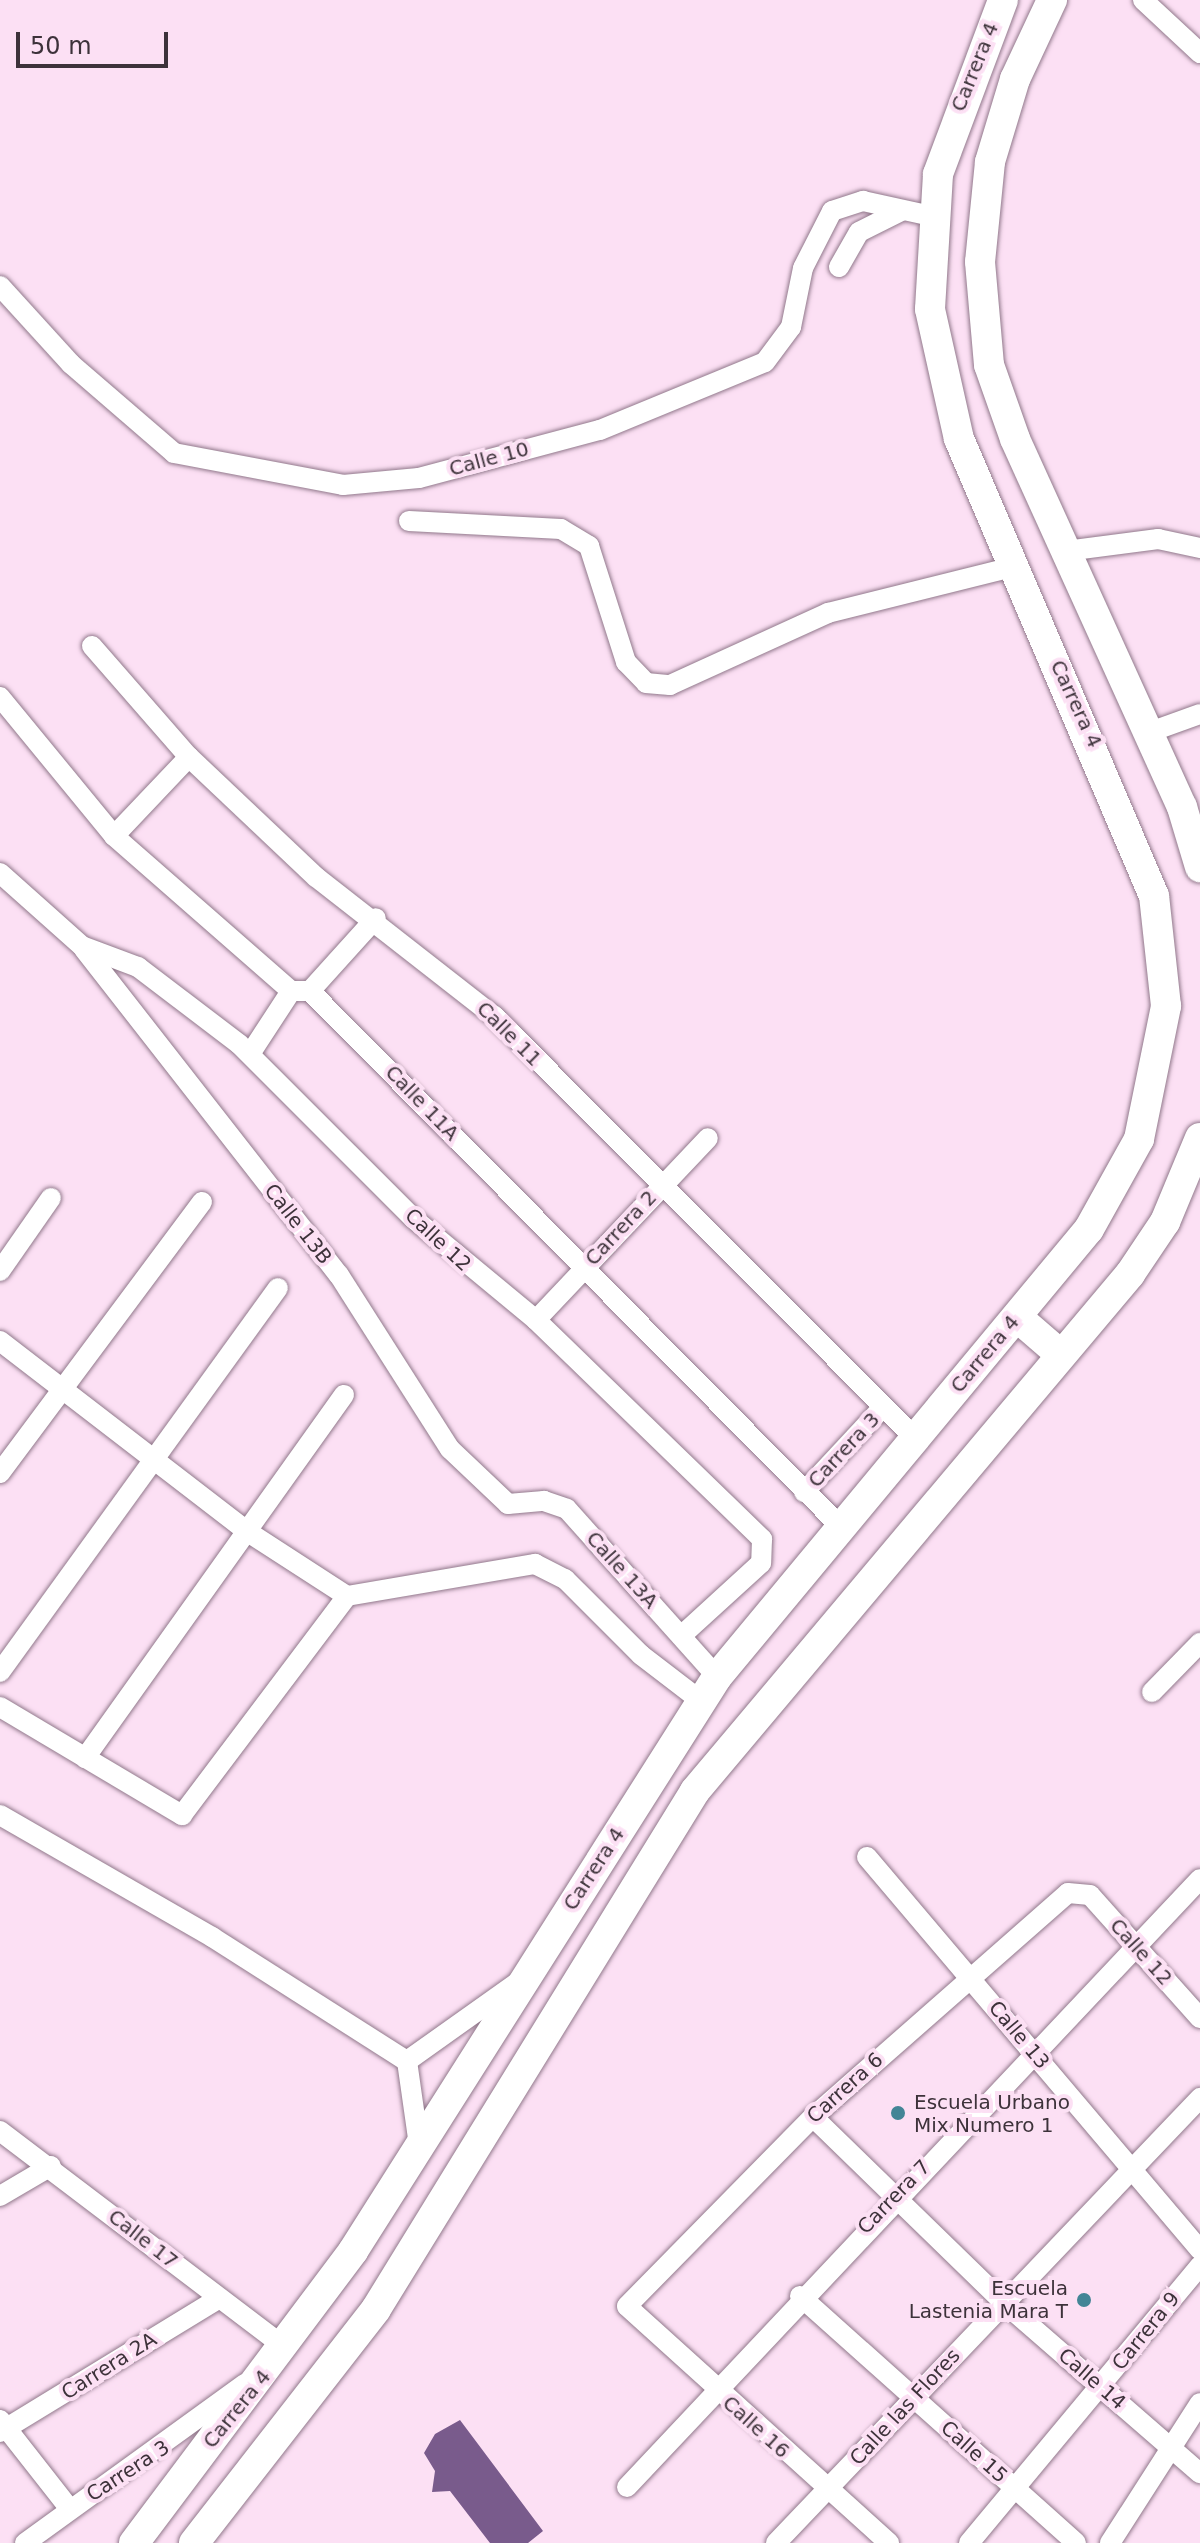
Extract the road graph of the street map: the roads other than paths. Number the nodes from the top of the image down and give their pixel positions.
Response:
1 (1003, 0) edge
2 (1052, 0) edge
3 (1143, 0) edge
4 (1200, 53) edge
5 (901, 211) junction
6 (931, 216) junction
7 (839, 267) dead end
8 (0, 286) edge
9 (409, 521) dead end
10 (1200, 548) edge
11 (1066, 551) junction
12 (1013, 567) junction
13 (92, 646) dead end
14 (0, 697) edge
15 (1200, 714) edge
16 (1150, 732) junction
17 (189, 757) junction
18 (114, 836) junction
19 (1200, 867) edge
20 (0, 873) edge
21 (376, 918) junction
22 (82, 946) junction
23 (300, 991) junction
24 (250, 1054) junction
25 (708, 1138) dead end
26 (1200, 1138) edge
27 (663, 1183) junction
28 (51, 1198) dead end
29 (202, 1202) dead end
30 (581, 1270) junction
31 (0, 1271) edge
32 (278, 1288) dead end
33 (1017, 1317) junction
34 (536, 1320) junction
35 (0, 1341) edge
36 (1061, 1355) junction
37 (62, 1389) junction
38 (344, 1395) dead end
39 (883, 1407) junction
40 (914, 1437) junction
41 (157, 1462) junction
42 (0, 1473) edge
43 (804, 1492) junction
44 (508, 1504) joint
45 (838, 1524) junction
46 (248, 1532) junction
47 (347, 1596) junction
48 (681, 1636) junction
49 (1200, 1643) edge
50 (0, 1672) edge
51 (1152, 1692) dead end
52 (704, 1697) junction
53 (0, 1707) edge
54 (85, 1758) junction
55 (0, 1815) edge
56 (867, 1857) dead end
57 (1200, 1879) edge
58 (1079, 1889) joint
59 (1135, 1946) junction
60 (526, 1976) junction
61 (970, 1976) junction
62 (1200, 2018) edge
63 (1033, 2053) junction
64 (407, 2061) junction
65 (1200, 2098) edge
66 (813, 2117) junction
67 (0, 2131) edge
68 (419, 2145) junction
69 (51, 2166) junction
70 (1130, 2167) junction
71 (0, 2196) edge
72 (892, 2198) junction
73 (1200, 2250) edge
74 (1200, 2266) edge
75 (800, 2296) junction
76 (218, 2299) junction
77 (1003, 2302) junction
78 (627, 2306) joint
79 (277, 2359) junction
80 (1102, 2386) junction
81 (717, 2391) junction
82 (914, 2399) junction
83 (1200, 2403) edge
84 (2, 2427) edge
85 (1168, 2445) junction
86 (1200, 2473) edge
87 (627, 2487) dead end
88 (1015, 2489) junction
89 (827, 2491) junction
90 (69, 2508) junction
91 (25, 2543) edge
92 (134, 2543) edge
93 (194, 2543) edge
94 (776, 2543) edge
95 (889, 2543) edge
96 (969, 2543) edge
97 (1076, 2543) edge
98 (1110, 2543) edge

1 - 6 highway, Carrera 4
2 - 11 highway, Carrera 4
3 - 4 street
5 - 6 street, Calle 10
5 - 7 street
5 - 8 street, Calle 10
6 - 12 highway, Carrera 4
9 - 12 street
10 - 11 street
11 - 16 highway, Carrera 4
12 - 33 highway, Carrera 4
13 - 17 street, Calle 11
14 - 18 street, Calle 11A
15 - 16 street
16 - 19 highway, Carrera 4
17 - 18 street
17 - 21 street, Calle 11
18 - 23 street, Calle 11A
20 - 22 street, Calle 12
21 - 23 street
21 - 27 street, Calle 11
22 - 24 street, Calle 12
22 - 44 street, Calle 13B
23 - 24 street
23 - 30 street, Calle 11A
24 - 34 street, Calle 12
25 - 27 street, Carrera 2
26 - 36 highway, Carrera 4
27 - 30 street, Carrera 2
27 - 39 street, Calle 11
28 - 31 street
29 - 37 street
30 - 34 street, Carrera 2
30 - 43 street, Calle 11A
32 - 41 street
33 - 36 highway
33 - 40 highway, Carrera 4
34 - 48 street, Calle 12
35 - 37 street
36 - 93 highway, Carrera 4
37 - 41 street
37 - 42 street
38 - 46 street
39 - 40 street, Calle 11
39 - 43 street, Carrera 3
40 - 45 highway, Carrera 4
41 - 46 street
41 - 50 street
43 - 45 street, Calle 11A
44 - 48 street, Calle 13A
45 - 52 highway, Carrera 4
46 - 47 street
46 - 54 street
47 - 52 street
47 - 54 street
48 - 52 street, Calle 13A
49 - 51 street
52 - 60 highway, Carrera 4
53 - 54 street
55 - 64 street
56 - 61 street, Calle 13
57 - 59 street, Carrera 7
58 - 59 street, Calle 12
58 - 61 street, Carrera 6
59 - 62 street, Calle 12
59 - 63 street, Carrera 7
60 - 64 street
60 - 68 highway, Carrera 4
61 - 63 street, Calle 13
61 - 66 street, Carrera 6
63 - 70 street, Calle 13
63 - 72 street, Carrera 7
64 - 68 street
65 - 70 street, Calle las Flores
66 - 72 street, Calle 14
66 - 78 street, Carrera 6
67 - 69 street, Calle 17
68 - 79 highway, Carrera 4
69 - 71 street
69 - 76 street, Calle 17
70 - 73 street, Calle 13
70 - 77 street, Calle las Flores
72 - 75 street, Carrera 7
72 - 77 street, Calle 14
74 - 80 street, Carrera 9
75 - 81 street, Carrera 7
75 - 82 street, Calle 15
76 - 79 street, Calle 17
76 - 84 street, Carrera 2A
77 - 80 street, Calle 14
77 - 82 street, Calle las Flores
78 - 81 street, Calle 16
79 - 90 street, Carrera 3
79 - 92 highway, Carrera 4
80 - 85 street, Calle 14
80 - 88 street, Carrera 9
81 - 87 street, Carrera 7
81 - 89 street, Calle 16
82 - 88 street, Calle 15
82 - 89 street, Calle las Flores
83 - 85 street
84 - 90 street
85 - 86 street, Calle 14
85 - 98 street
88 - 96 street, Carrera 9
88 - 97 street, Calle 15
89 - 94 street, Calle las Flores
89 - 95 street, Calle 16
90 - 91 street, Carrera 3

